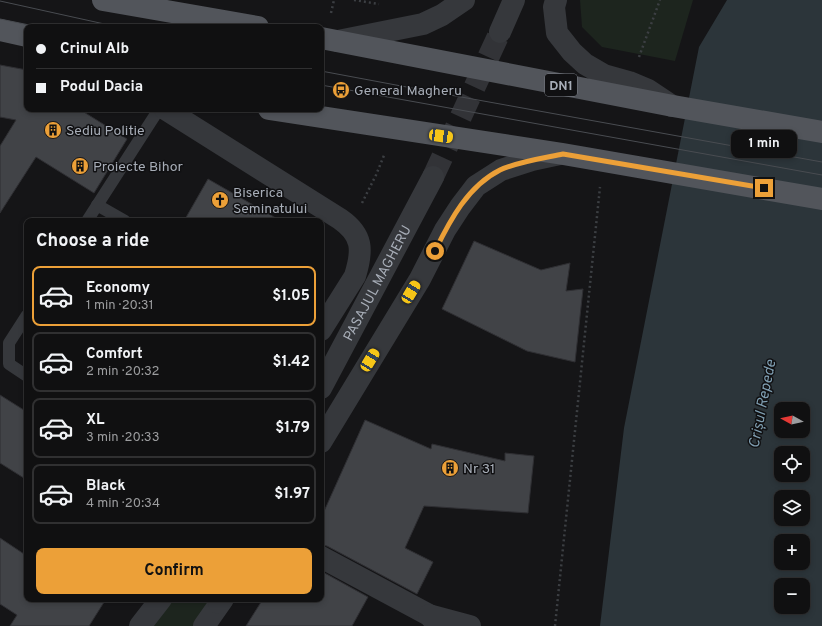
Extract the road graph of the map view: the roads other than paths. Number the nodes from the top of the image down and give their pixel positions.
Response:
1 (103, 0) edge
2 (464, 0) edge
3 (514, 0) edge
4 (556, 0) edge
5 (241, 24) edge
6 (0, 30) edge
7 (500, 32) tunnel mouth
8 (24, 35) edge
9 (330, 40) edge
10 (673, 106) junction
11 (157, 112) edge
12 (170, 112) edge
13 (288, 112) edge
14 (822, 132) edge
15 (563, 154) junction
16 (433, 178) tunnel mouth
17 (822, 199) edge
18 (97, 205) junction
19 (89, 218) edge
20 (119, 218) edge
21 (24, 320) edge
22 (324, 325) edge
23 (24, 374) edge
24 (324, 382) edge
25 (324, 437) edge
26 (324, 559) edge
27 (150, 602) edge
28 (159, 602) edge
29 (220, 602) edge
30 (434, 620) edge
31 (135, 626) edge
32 (140, 626) edge
33 (204, 626) edge
34 (470, 626) edge

1 - 5 main road
2 - 9 street
3 - 7 street
4 - 10 street
6 - 8 main road
9 - 10 main road, DN1
10 - 14 main road, DN1
11 - 18 lane
12 - 22 street
13 - 15 main road
15 - 17 main road
15 - 25 street
16 - 24 street, PASAJUL MAGHERU
18 - 19 lane
18 - 20 lane
21 - 23 lane
26 - 30 street
27 - 31 street
28 - 32 street
29 - 33 street
30 - 34 street

